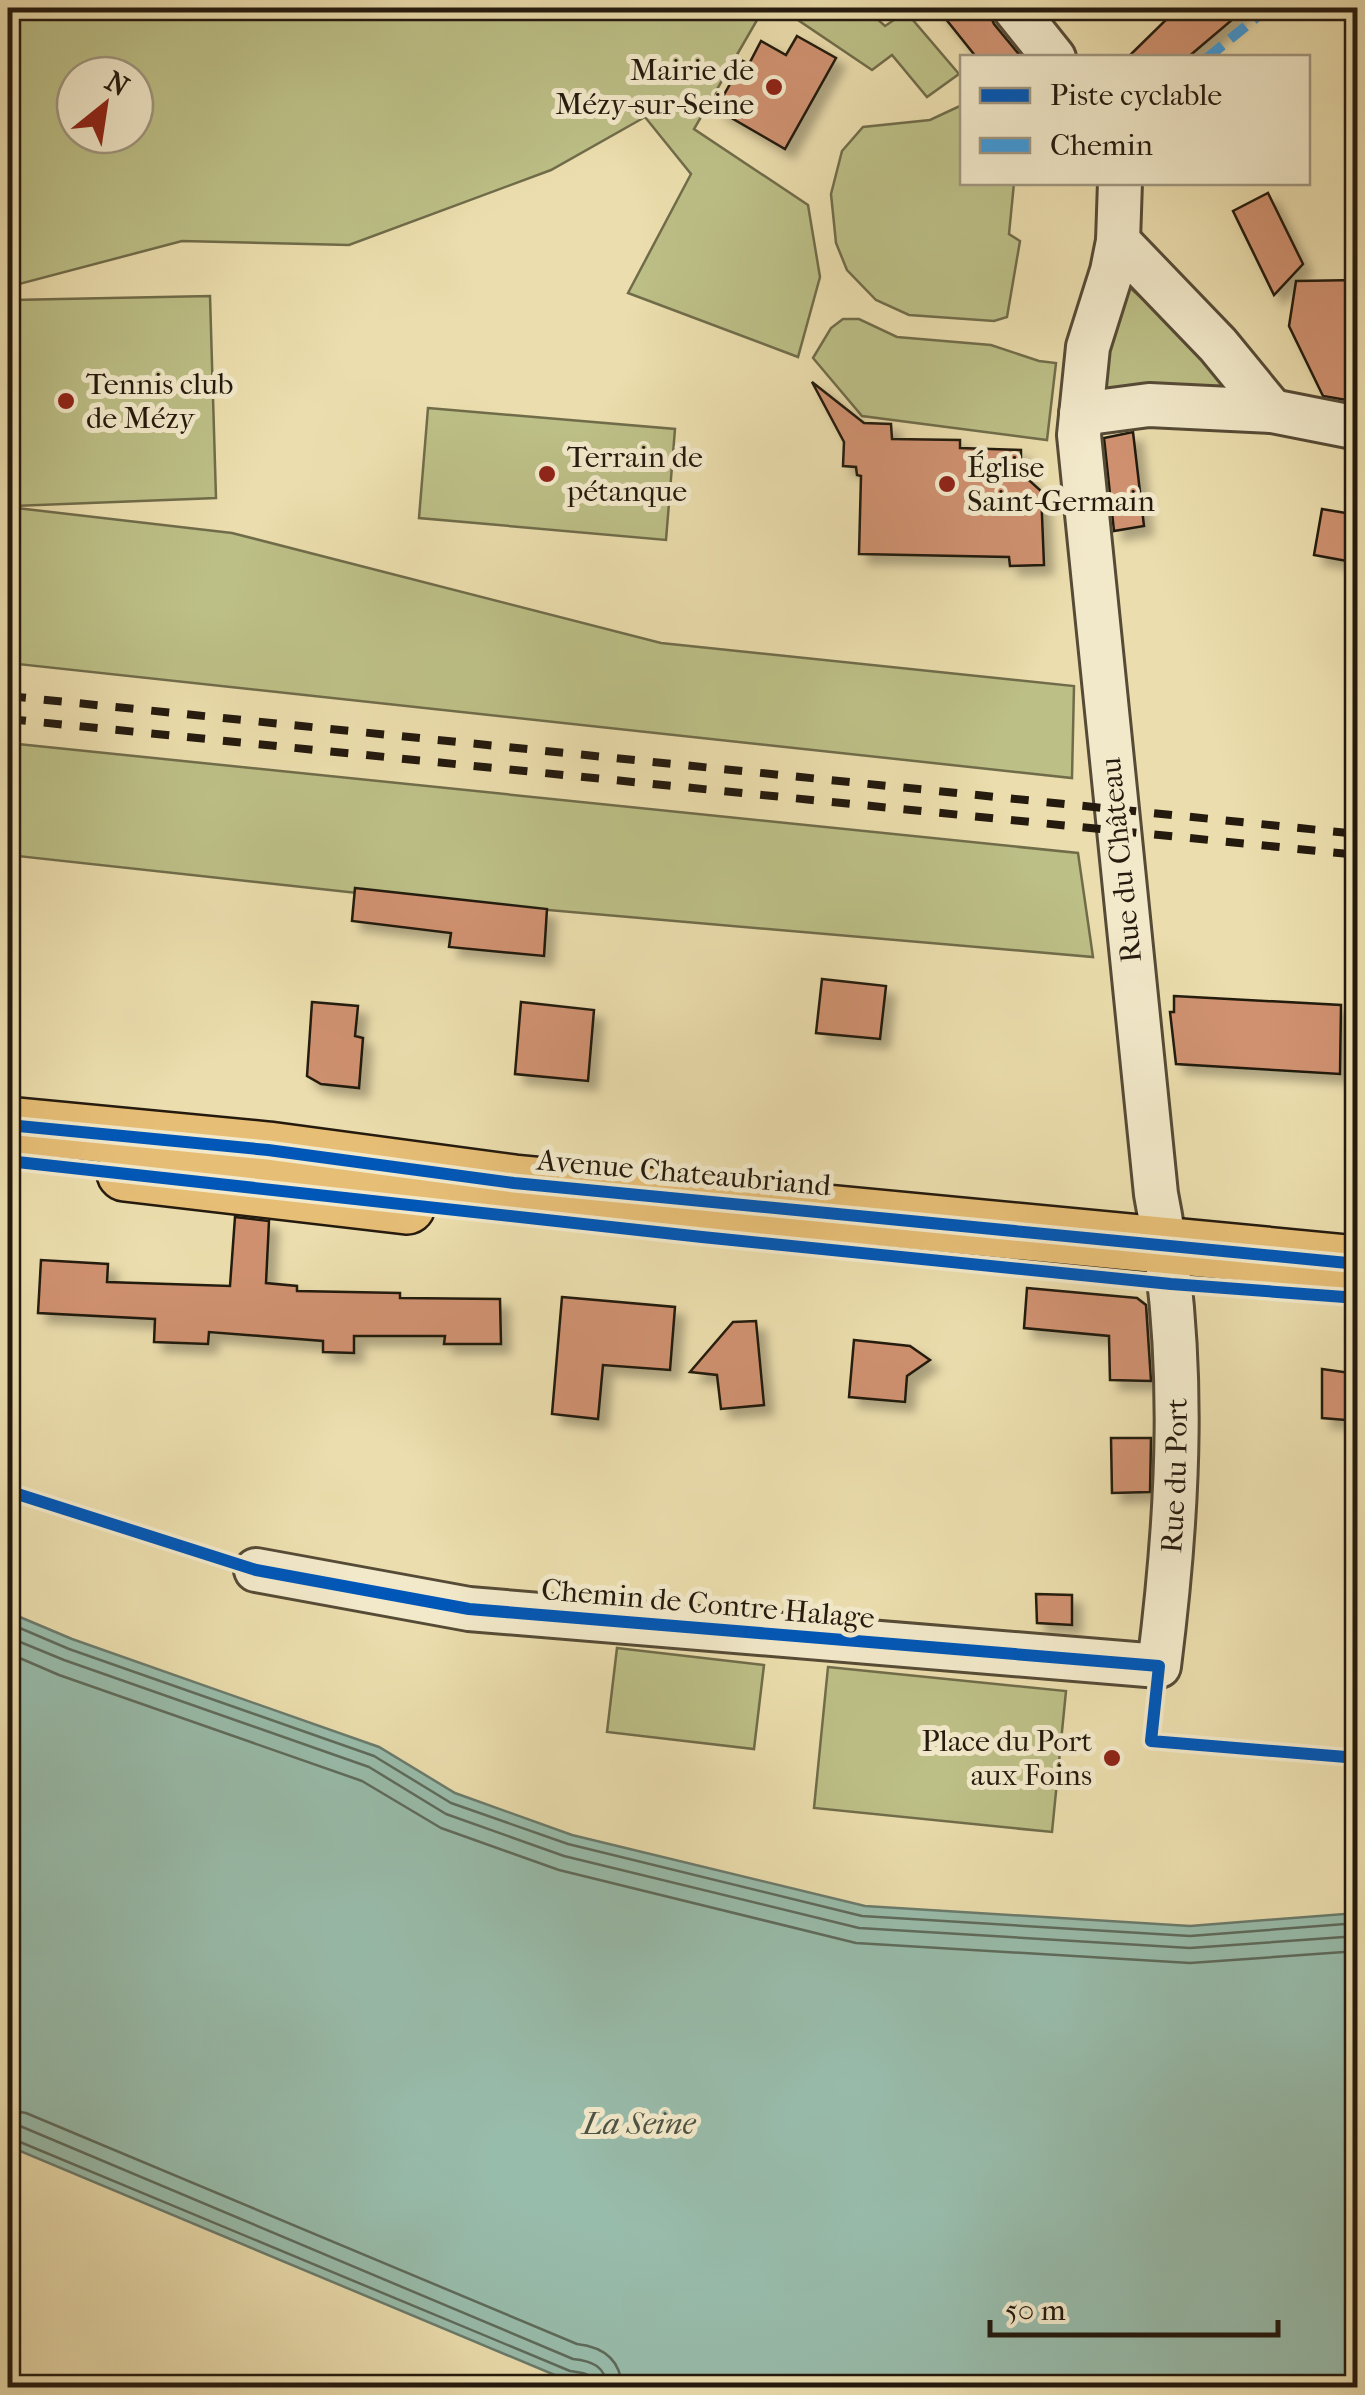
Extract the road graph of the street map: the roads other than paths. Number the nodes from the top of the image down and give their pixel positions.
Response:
1 (1014, 8) edge
2 (1052, 55) edge
3 (1120, 185) edge
4 (1118, 241) junction
5 (1272, 411) junction
6 (1080, 424) junction
7 (1358, 428) edge
8 (8, 1125) edge
9 (8, 1161) edge
10 (1168, 1264) junction
11 (1358, 1264) edge
12 (1358, 1298) edge
13 (256, 1570) dead end
14 (1159, 1666) joint

1 - 2 street
3 - 4 street, Rue du Château
4 - 5 street
4 - 6 street, Rue du Château
5 - 6 street
5 - 7 street
6 - 10 street, Rue du Château
8 - 10 main road, Avenue Chateaubriand
9 - 10 main road, Avenue Chateaubriand
10 - 11 main road, Avenue Chateaubriand
10 - 12 main road, Avenue Chateaubriand
10 - 14 street, Rue du Port
13 - 14 street, Chemin de Contre Halage

